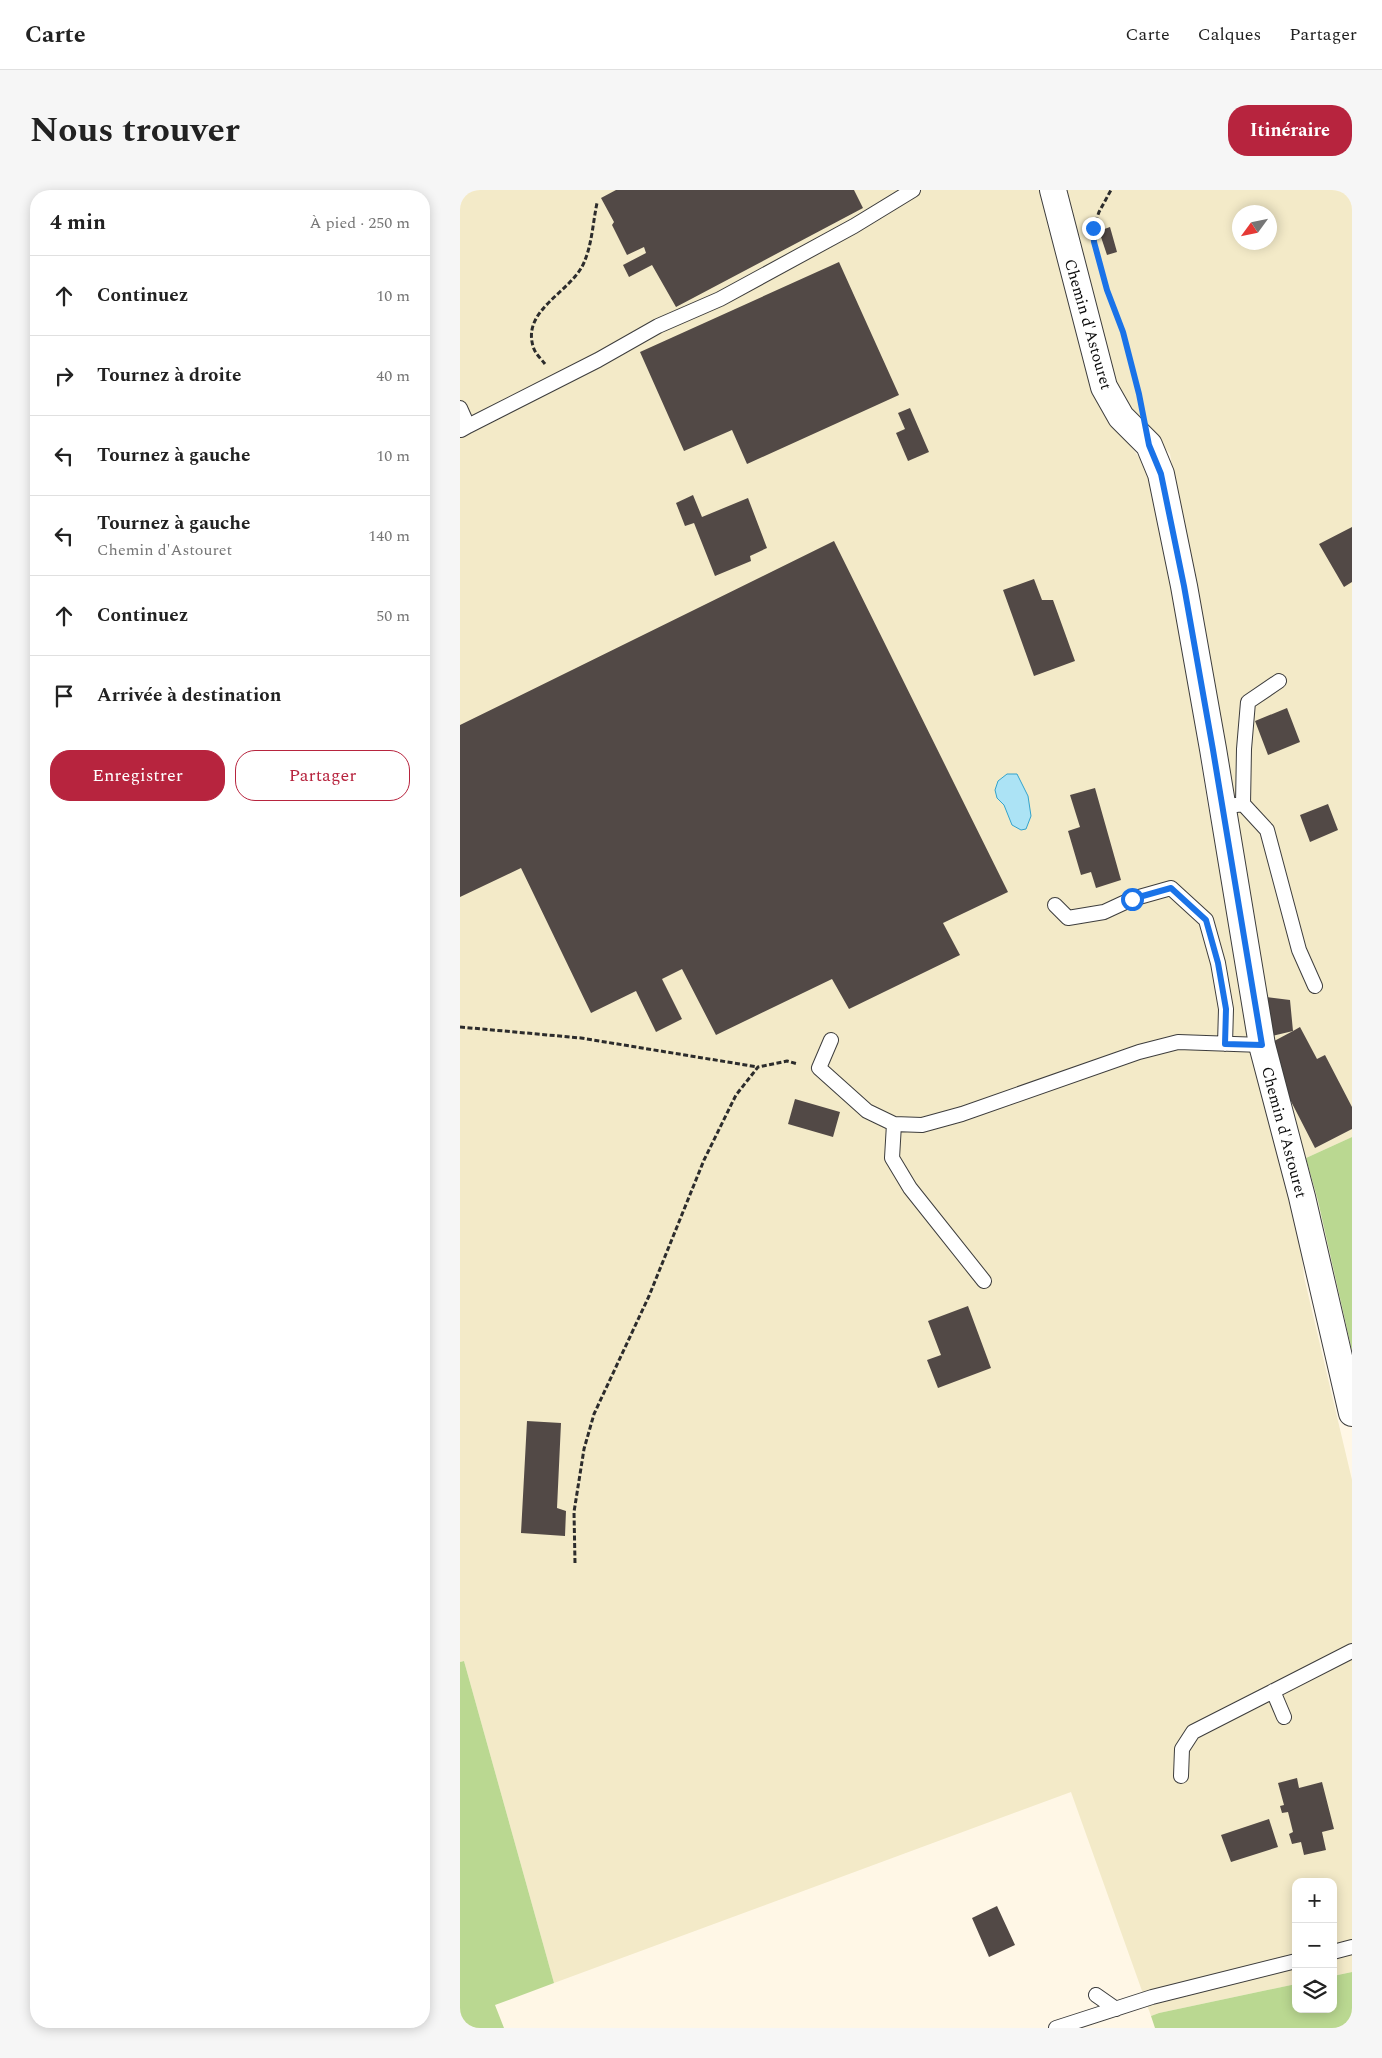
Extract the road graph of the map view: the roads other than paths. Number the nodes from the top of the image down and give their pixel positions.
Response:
1 (913, 190) edge
2 (1053, 190) edge
3 (460, 408) edge
4 (464, 428) edge
5 (1279, 681) dead end
6 (1233, 806) junction
7 (1056, 905) dead end
8 (1315, 986) dead end
9 (831, 1040) dead end
10 (1225, 1044) junction
11 (1262, 1045) junction
12 (894, 1124) junction
13 (984, 1281) dead end
14 (1352, 1413) edge
15 (1352, 1651) edge
16 (1273, 1691) junction
17 (1284, 1717) dead end
18 (1181, 1776) dead end
19 (1352, 1947) edge
20 (1337, 1951) edge
21 (1292, 1962) edge
22 (1096, 1995) dead end
23 (1116, 2009) junction
24 (1102, 2021) edge
25 (1056, 2028) edge

1 - 4 lane
2 - 6 street, Chemin d'Astouret
3 - 4 lane
5 - 6 lane
6 - 8 lane
6 - 11 street, Chemin d'Astouret
7 - 10 lane
9 - 12 lane
10 - 11 lane
10 - 12 lane
11 - 14 street, Chemin d'Astouret
12 - 13 lane
15 - 16 lane
16 - 17 lane
16 - 18 lane
19 - 20 lane
21 - 23 lane
22 - 23 lane
23 - 24 lane
24 - 25 lane

